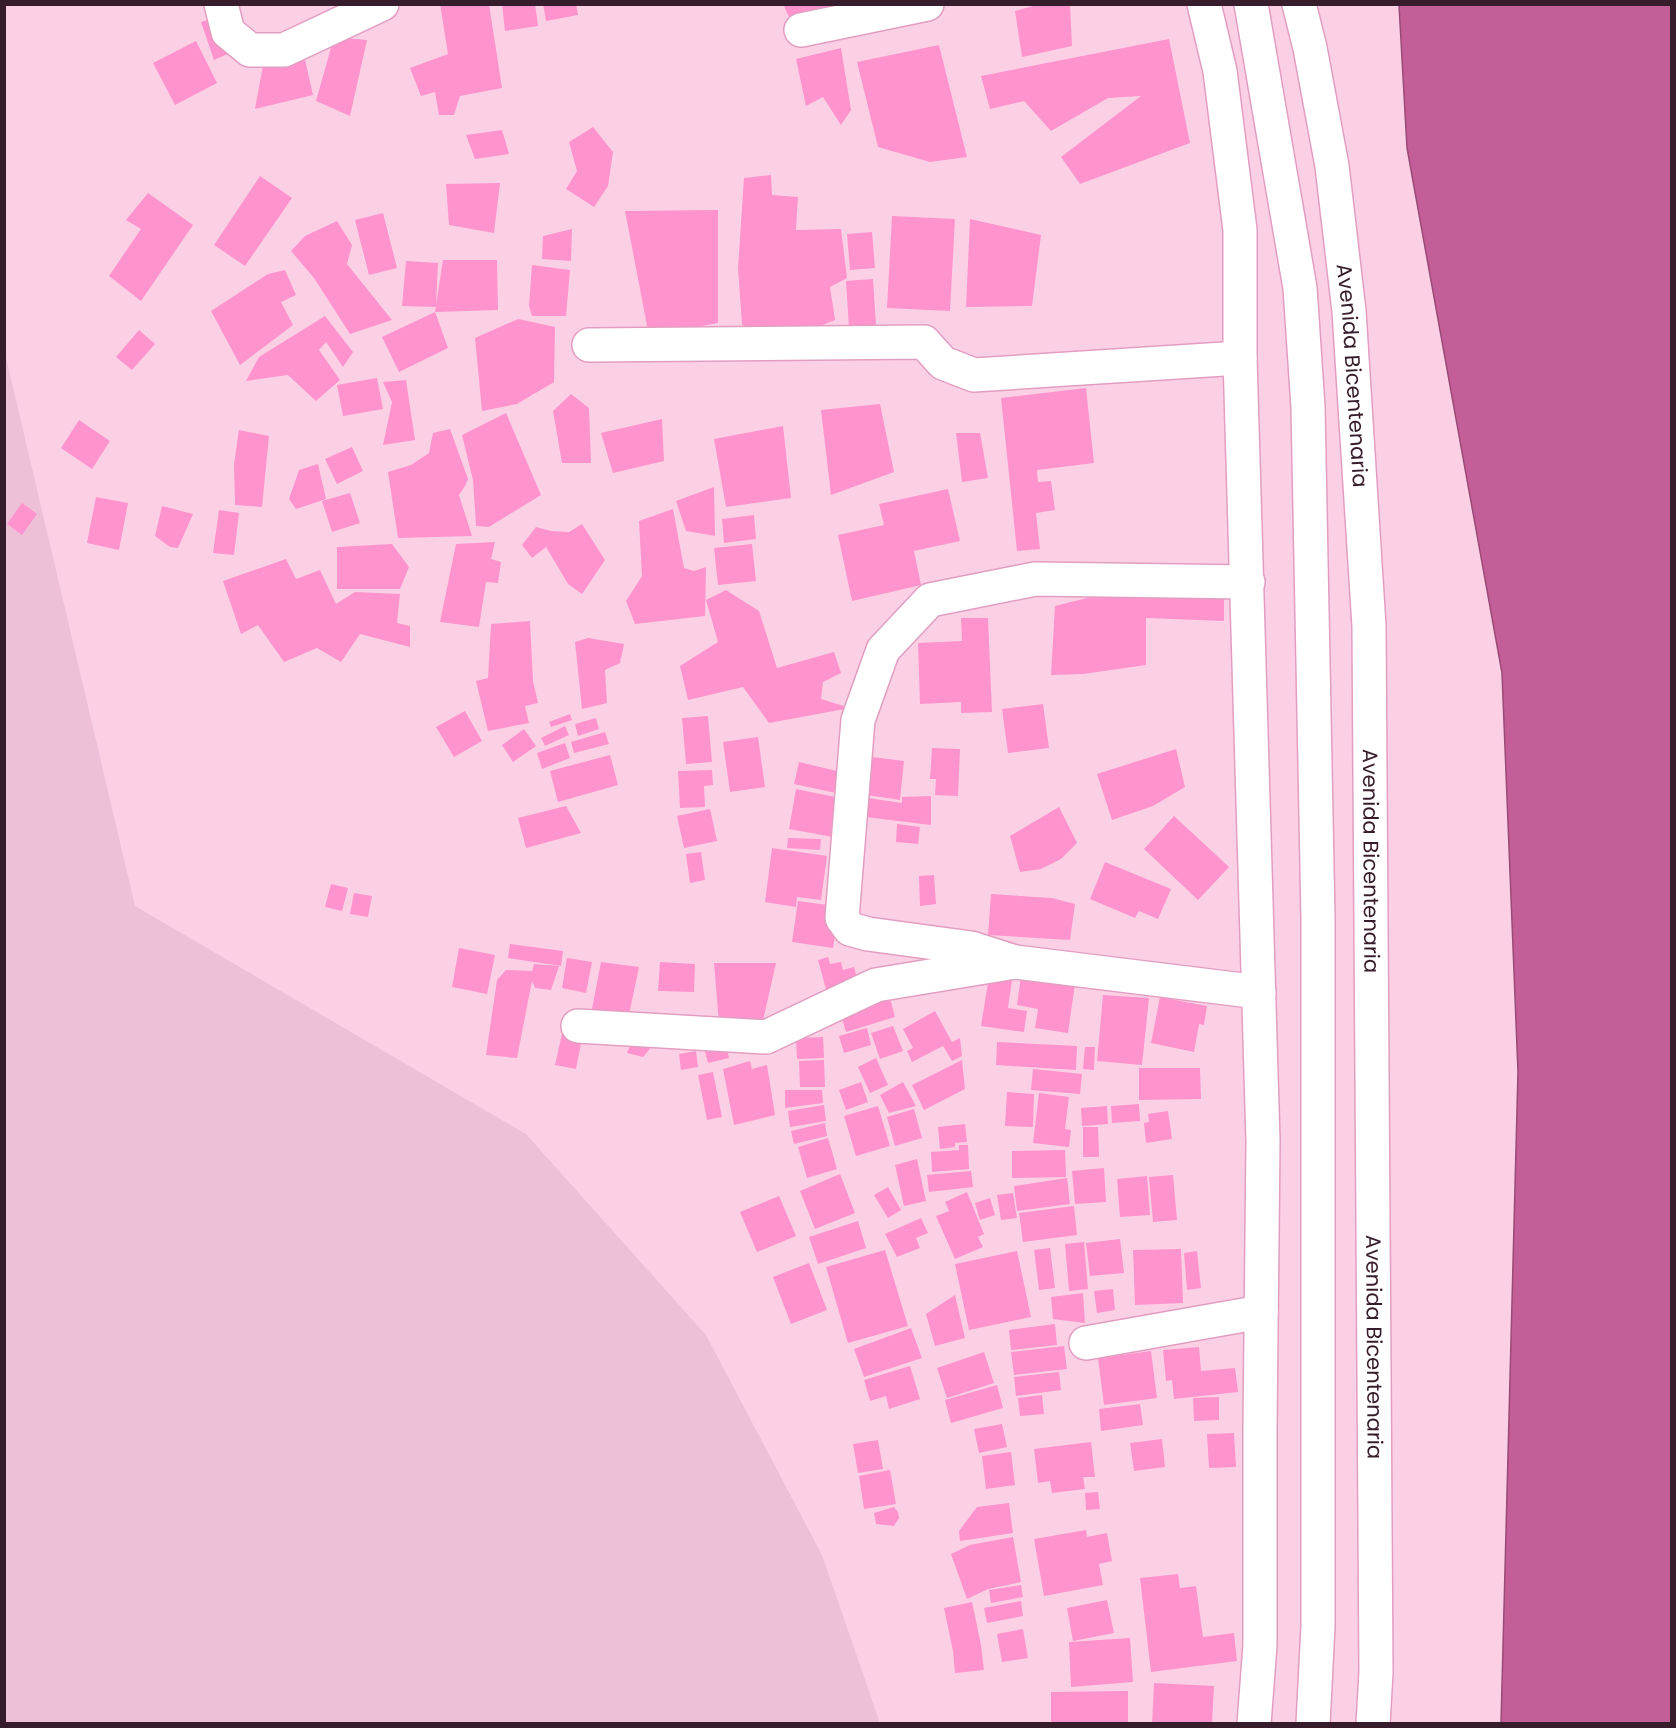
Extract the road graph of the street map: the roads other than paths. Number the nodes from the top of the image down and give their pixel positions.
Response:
1 (221, 4) edge
2 (382, 4) edge
3 (927, 4) edge
4 (1204, 4) edge
5 (1251, 4) edge
6 (1299, 4) edge
7 (801, 30) dead end
8 (588, 345) dead end
9 (1240, 358) junction
10 (1248, 582) junction
11 (1015, 962) junction
12 (1258, 992) junction
13 (578, 1026) dead end
14 (1261, 1312) junction
15 (1086, 1343) dead end
16 (1254, 1724) edge
17 (1313, 1724) edge
18 (1372, 1724) edge

1 - 2 street
3 - 7 street
4 - 9 street
5 - 17 street
6 - 18 street, Avenida Bicentenaria
8 - 9 street
9 - 10 street
10 - 11 street
10 - 12 street
11 - 12 street
11 - 13 street
12 - 14 street
14 - 15 street
14 - 16 street

